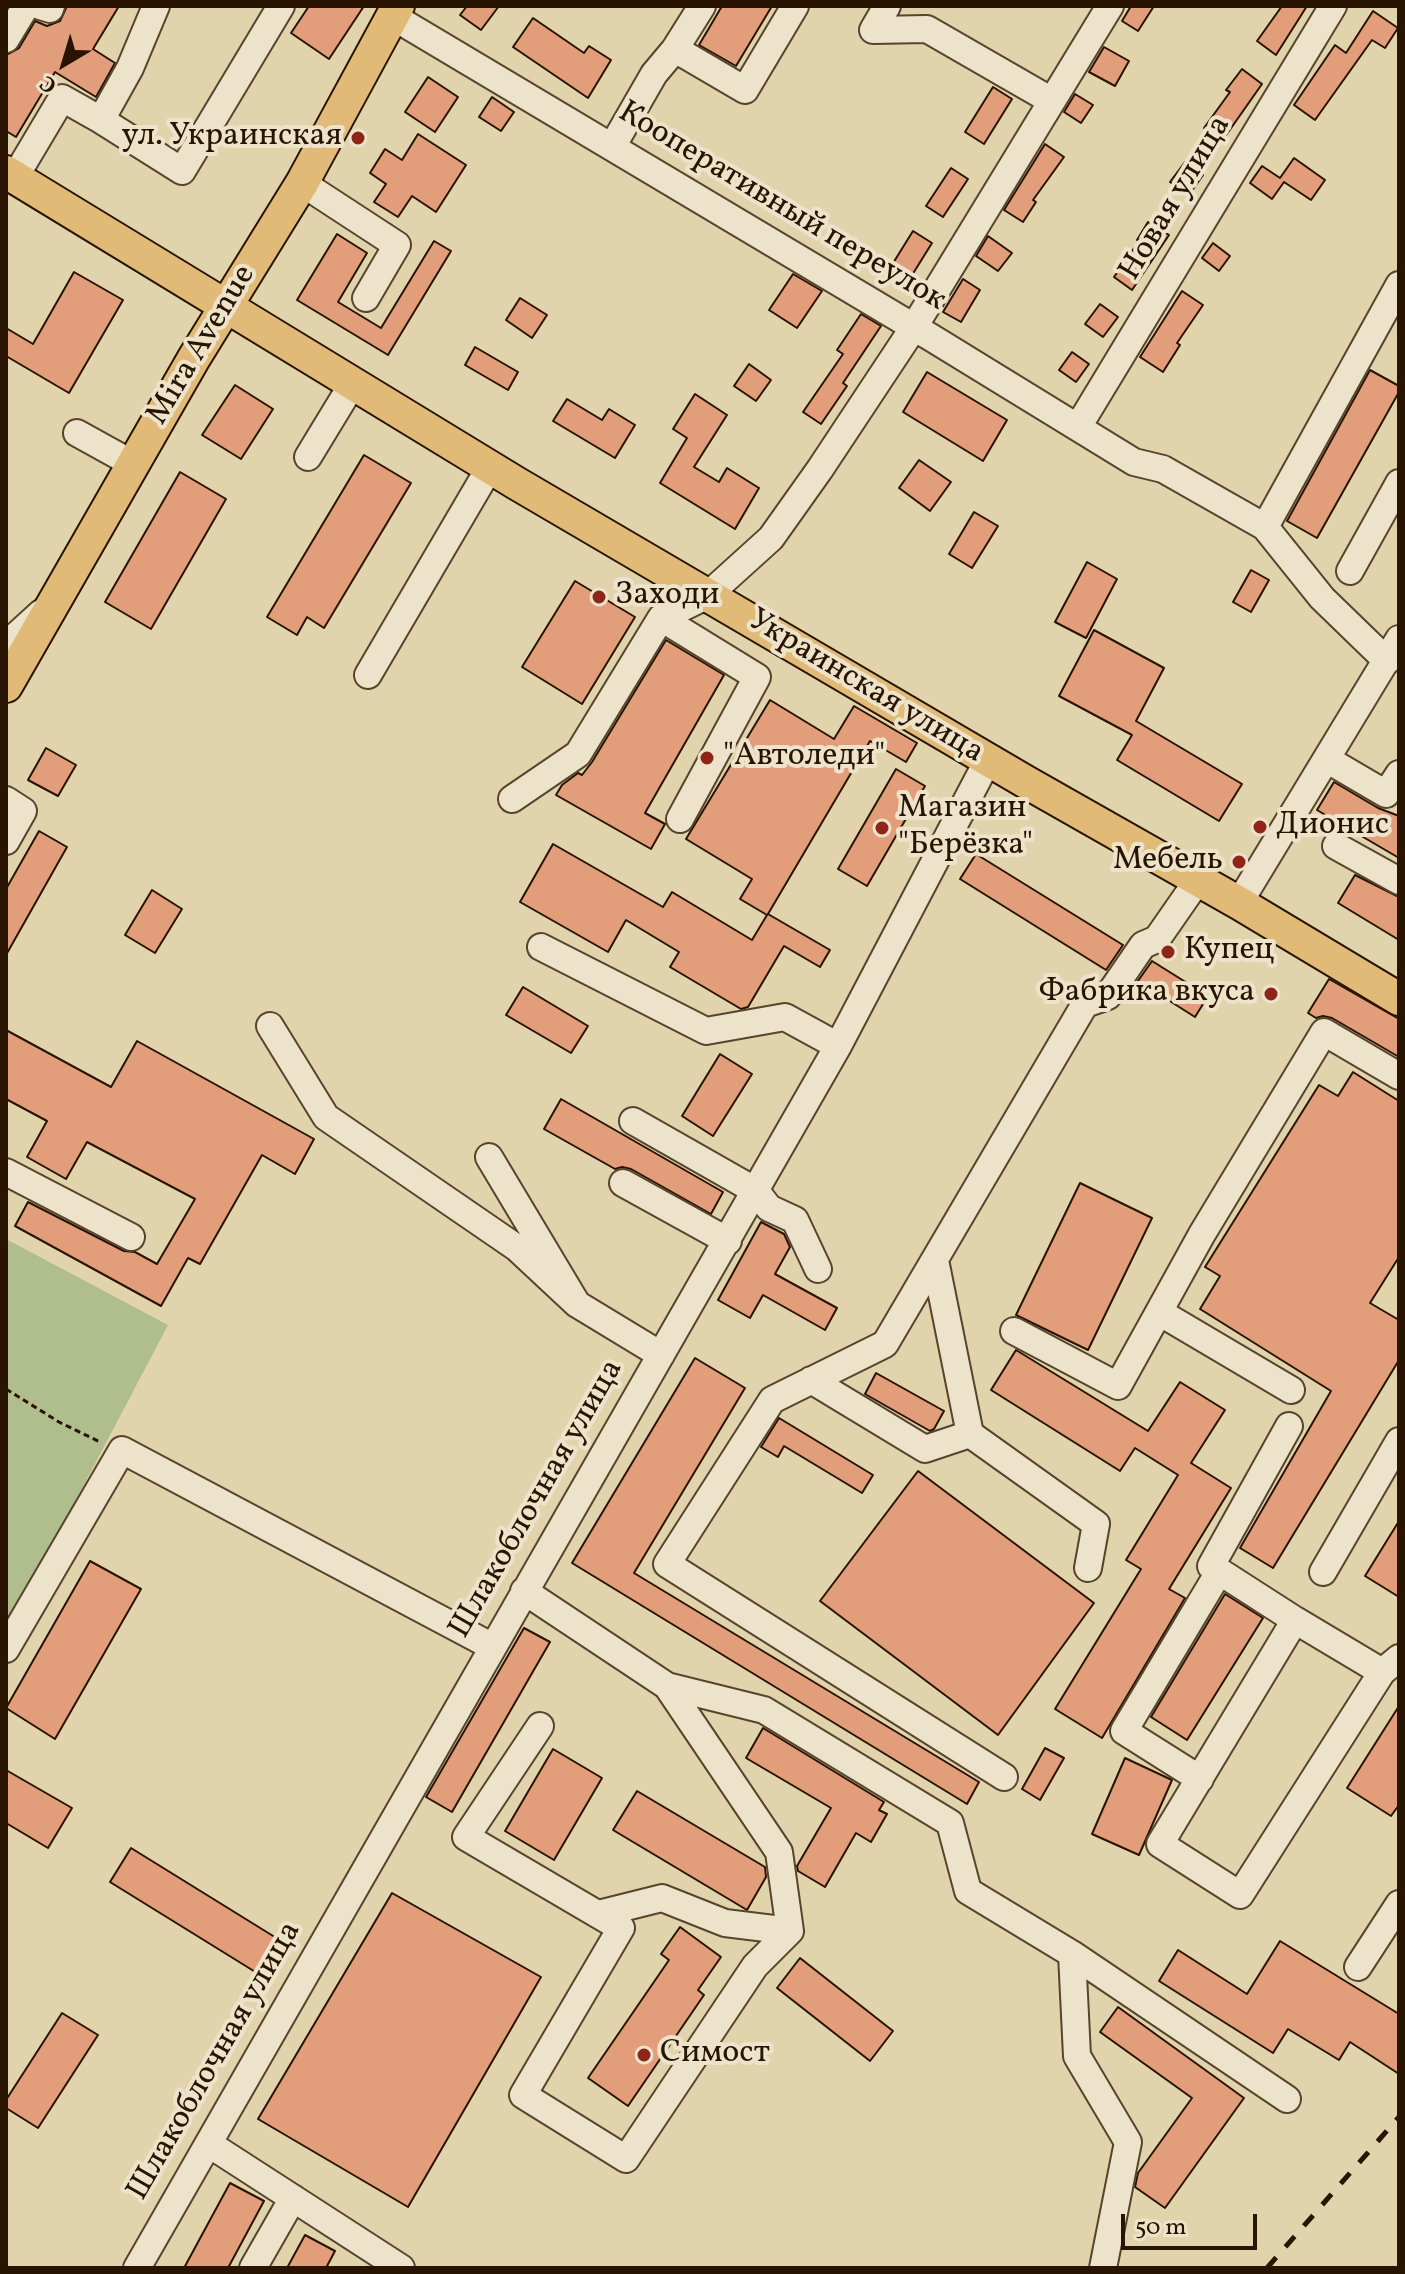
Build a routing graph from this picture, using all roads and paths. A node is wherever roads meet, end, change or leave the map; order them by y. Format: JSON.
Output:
{"nodes":[{"id":1,"x":26,"y":6,"type":"edge"},
{"id":2,"x":40,"y":6,"type":"edge"},
{"id":3,"x":51,"y":6,"type":"edge"},
{"id":4,"x":156,"y":6,"type":"edge"},
{"id":5,"x":281,"y":6,"type":"edge"},
{"id":6,"x":702,"y":6,"type":"edge"},
{"id":7,"x":795,"y":6,"type":"edge"},
{"id":8,"x":887,"y":6,"type":"edge"},
{"id":9,"x":1110,"y":6,"type":"edge"},
{"id":10,"x":1333,"y":6,"type":"edge"},
{"id":11,"x":395,"y":11,"type":"edge"},
{"id":12,"x":6,"y":39,"type":"edge"},
{"id":13,"x":675,"y":49,"type":"junction"},
{"id":14,"x":1052,"y":101,"type":"junction"},
{"id":15,"x":101,"y":120,"type":"junction"},
{"id":16,"x":612,"y":147,"type":"junction"},
{"id":17,"x":10,"y":174,"type":"edge"},
{"id":18,"x":302,"y":183,"type":"junction"},
{"id":19,"x":1399,"y":285,"type":"edge"},
{"id":20,"x":366,"y":298,"type":"dead end"},
{"id":21,"x":226,"y":305,"type":"junction"},
{"id":22,"x":914,"y":327,"type":"junction"},
{"id":23,"x":353,"y":383,"type":"junction"},
{"id":24,"x":1078,"y":427,"type":"junction"},
{"id":25,"x":77,"y":433,"type":"dead end"},
{"id":26,"x":308,"y":457,"type":"dead end"},
{"id":27,"x":133,"y":464,"type":"junction"},
{"id":28,"x":490,"y":467,"type":"junction"},
{"id":29,"x":1399,"y":483,"type":"edge"},
{"id":30,"x":1265,"y":527,"type":"junction"},
{"id":31,"x":1350,"y":571,"type":"dead end"},
{"id":32,"x":708,"y":595,"type":"junction"},
{"id":33,"x":53,"y":603,"type":"junction"},
{"id":34,"x":661,"y":618,"type":"junction"},
{"id":35,"x":6,"y":645,"type":"edge"},
{"id":36,"x":1393,"y":650,"type":"edge"},
{"id":37,"x":368,"y":675,"type":"dead end"},
{"id":38,"x":6,"y":686,"type":"edge"},
{"id":39,"x":988,"y":760,"type":"junction"},
{"id":40,"x":1328,"y":760,"type":"junction"},
{"id":41,"x":1395,"y":790,"type":"edge"},
{"id":42,"x":512,"y":799,"type":"dead end"},
{"id":43,"x":6,"y":800,"type":"edge"},
{"id":44,"x":680,"y":819,"type":"dead end"},
{"id":45,"x":6,"y":841,"type":"edge"},
{"id":46,"x":1336,"y":846,"type":"dead end"},
{"id":47,"x":1198,"y":880,"type":"junction"},
{"id":48,"x":1399,"y":881,"type":"edge"},
{"id":49,"x":1239,"y":903,"type":"junction"},
{"id":50,"x":541,"y":947,"type":"dead end"},
{"id":51,"x":1399,"y":999,"type":"edge"},
{"id":52,"x":270,"y":1026,"type":"dead end"},
{"id":53,"x":838,"y":1046,"type":"junction"},
{"id":54,"x":1399,"y":1076,"type":"edge"},
{"id":55,"x":633,"y":1121,"type":"dead end"},
{"id":56,"x":489,"y":1157,"type":"dead end"},
{"id":57,"x":6,"y":1172,"type":"edge"},
{"id":58,"x":623,"y":1183,"type":"dead end"},
{"id":59,"x":756,"y":1191,"type":"junction"},
{"id":60,"x":131,"y":1237,"type":"dead end"},
{"id":61,"x":728,"y":1241,"type":"junction"},
{"id":62,"x":935,"y":1260,"type":"junction"},
{"id":63,"x":818,"y":1269,"type":"dead end"},
{"id":64,"x":577,"y":1304,"type":"junction"},
{"id":65,"x":1159,"y":1312,"type":"junction"},
{"id":66,"x":1014,"y":1331,"type":"dead end"},
{"id":67,"x":661,"y":1355,"type":"junction"},
{"id":68,"x":811,"y":1380,"type":"junction"},
{"id":69,"x":6,"y":1389,"type":"edge"},
{"id":70,"x":1291,"y":1390,"type":"dead end"},
{"id":71,"x":1289,"y":1426,"type":"dead end"},
{"id":72,"x":970,"y":1434,"type":"junction"},
{"id":73,"x":1399,"y":1441,"type":"edge"},
{"id":74,"x":122,"y":1450,"type":"junction"},
{"id":75,"x":1088,"y":1568,"type":"dead end"},
{"id":76,"x":1219,"y":1572,"type":"junction"},
{"id":77,"x":1323,"y":1572,"type":"dead end"},
{"id":78,"x":524,"y":1591,"type":"junction"},
{"id":79,"x":1295,"y":1620,"type":"junction"},
{"id":80,"x":493,"y":1647,"type":"junction"},
{"id":81,"x":6,"y":1649,"type":"edge"},
{"id":82,"x":1390,"y":1665,"type":"edge"},
{"id":83,"x":667,"y":1686,"type":"junction"},
{"id":84,"x":540,"y":1726,"type":"dead end"},
{"id":85,"x":1004,"y":1777,"type":"dead end"},
{"id":86,"x":1200,"y":1779,"type":"junction"},
{"id":87,"x":1399,"y":1904,"type":"edge"},
{"id":88,"x":598,"y":1914,"type":"junction"},
{"id":89,"x":790,"y":1931,"type":"junction"},
{"id":90,"x":1072,"y":1954,"type":"junction"},
{"id":91,"x":1358,"y":1967,"type":"dead end"},
{"id":92,"x":1287,"y":2099,"type":"dead end"},
{"id":93,"x":209,"y":2144,"type":"junction"},
{"id":94,"x":293,"y":2198,"type":"junction"},
{"id":95,"x":137,"y":2268,"type":"edge"},
{"id":96,"x":253,"y":2268,"type":"edge"},
{"id":97,"x":401,"y":2268,"type":"edge"},
{"id":98,"x":1103,"y":2268,"type":"edge"}],
"edges":[{"from":1,"to":12,"type":"street"},
{"from":2,"to":3,"type":"street"},
{"from":4,"to":15,"type":"street"},
{"from":5,"to":15,"type":"street"},
{"from":6,"to":13,"type":"street"},
{"from":7,"to":13,"type":"street"},
{"from":8,"to":14,"type":"street"},
{"from":9,"to":14,"type":"street"},
{"from":10,"to":24,"type":"street","name":"Новая улица"},
{"from":11,"to":16,"type":"street","name":"Кооперативный переулок"},
{"from":11,"to":18,"type":"main road","name":"Mira Avenue"},
{"from":13,"to":16,"type":"street"},
{"from":14,"to":22,"type":"street"},
{"from":15,"to":17,"type":"street"},
{"from":16,"to":22,"type":"street","name":"Кооперативный переулок"},
{"from":17,"to":21,"type":"main road","name":"Украинская улица"},
{"from":18,"to":20,"type":"street"},
{"from":18,"to":21,"type":"main road","name":"Mira Avenue"},
{"from":19,"to":30,"type":"street"},
{"from":21,"to":23,"type":"main road","name":"Украинская улица"},
{"from":21,"to":27,"type":"main road","name":"Mira Avenue"},
{"from":22,"to":24,"type":"street","name":"Кооперативный переулок"},
{"from":22,"to":32,"type":"street"},
{"from":23,"to":26,"type":"street"},
{"from":23,"to":28,"type":"main road","name":"Украинская улица"},
{"from":24,"to":30,"type":"street","name":"Кооперативный переулок"},
{"from":25,"to":27,"type":"street"},
{"from":27,"to":33,"type":"main road","name":"Mira Avenue"},
{"from":28,"to":32,"type":"main road","name":"Украинская улица"},
{"from":28,"to":37,"type":"street"},
{"from":29,"to":31,"type":"street"},
{"from":30,"to":36,"type":"street"},
{"from":32,"to":34,"type":"street"},
{"from":32,"to":39,"type":"main road","name":"Украинская улица"},
{"from":33,"to":35,"type":"street"},
{"from":33,"to":38,"type":"main road","name":"Mira Avenue"},
{"from":34,"to":42,"type":"street"},
{"from":34,"to":44,"type":"street"},
{"from":36,"to":40,"type":"street"},
{"from":39,"to":47,"type":"main road","name":"Украинская улица"},
{"from":39,"to":53,"type":"street","name":"Шлакоблочная улица"},
{"from":40,"to":41,"type":"street"},
{"from":40,"to":49,"type":"street"},
{"from":43,"to":45,"type":"street"},
{"from":46,"to":48,"type":"street"},
{"from":47,"to":49,"type":"main road","name":"Украинская улица"},
{"from":47,"to":62,"type":"street"},
{"from":49,"to":51,"type":"main road","name":"Украинская улица"},
{"from":50,"to":53,"type":"street"},
{"from":52,"to":64,"type":"street"},
{"from":53,"to":59,"type":"street","name":"Шлакоблочная улица"},
{"from":54,"to":65,"type":"street"},
{"from":55,"to":59,"type":"street"},
{"from":56,"to":64,"type":"street"},
{"from":57,"to":60,"type":"street"},
{"from":58,"to":61,"type":"street"},
{"from":59,"to":61,"type":"street","name":"Шлакоблочная улица"},
{"from":59,"to":63,"type":"street"},
{"from":61,"to":67,"type":"street","name":"Шлакоблочная улица"},
{"from":62,"to":68,"type":"street"},
{"from":62,"to":72,"type":"street"},
{"from":64,"to":67,"type":"street"},
{"from":65,"to":66,"type":"street"},
{"from":65,"to":70,"type":"street"},
{"from":67,"to":78,"type":"street","name":"Шлакоблочная улица"},
{"from":68,"to":72,"type":"street"},
{"from":68,"to":85,"type":"street"},
{"from":69,"to":74,"type":"path"},
{"from":71,"to":76,"type":"street"},
{"from":72,"to":75,"type":"street"},
{"from":73,"to":77,"type":"street"},
{"from":74,"to":80,"type":"street"},
{"from":74,"to":81,"type":"street"},
{"from":76,"to":79,"type":"street"},
{"from":76,"to":86,"type":"street"},
{"from":78,"to":80,"type":"street","name":"Шлакоблочная улица"},
{"from":78,"to":83,"type":"street"},
{"from":79,"to":82,"type":"street"},
{"from":79,"to":86,"type":"street"},
{"from":80,"to":93,"type":"street","name":"Шлакоблочная улица"},
{"from":82,"to":86,"type":"street"},
{"from":83,"to":89,"type":"street"},
{"from":83,"to":90,"type":"street"},
{"from":84,"to":88,"type":"street"},
{"from":87,"to":91,"type":"street"},
{"from":88,"to":89,"type":"street"},
{"from":88,"to":89,"type":"street"},
{"from":90,"to":92,"type":"street"},
{"from":90,"to":98,"type":"street"},
{"from":93,"to":94,"type":"street"},
{"from":93,"to":95,"type":"street","name":"Шлакоблочная улица"},
{"from":94,"to":96,"type":"street"},
{"from":94,"to":97,"type":"street"}]}
